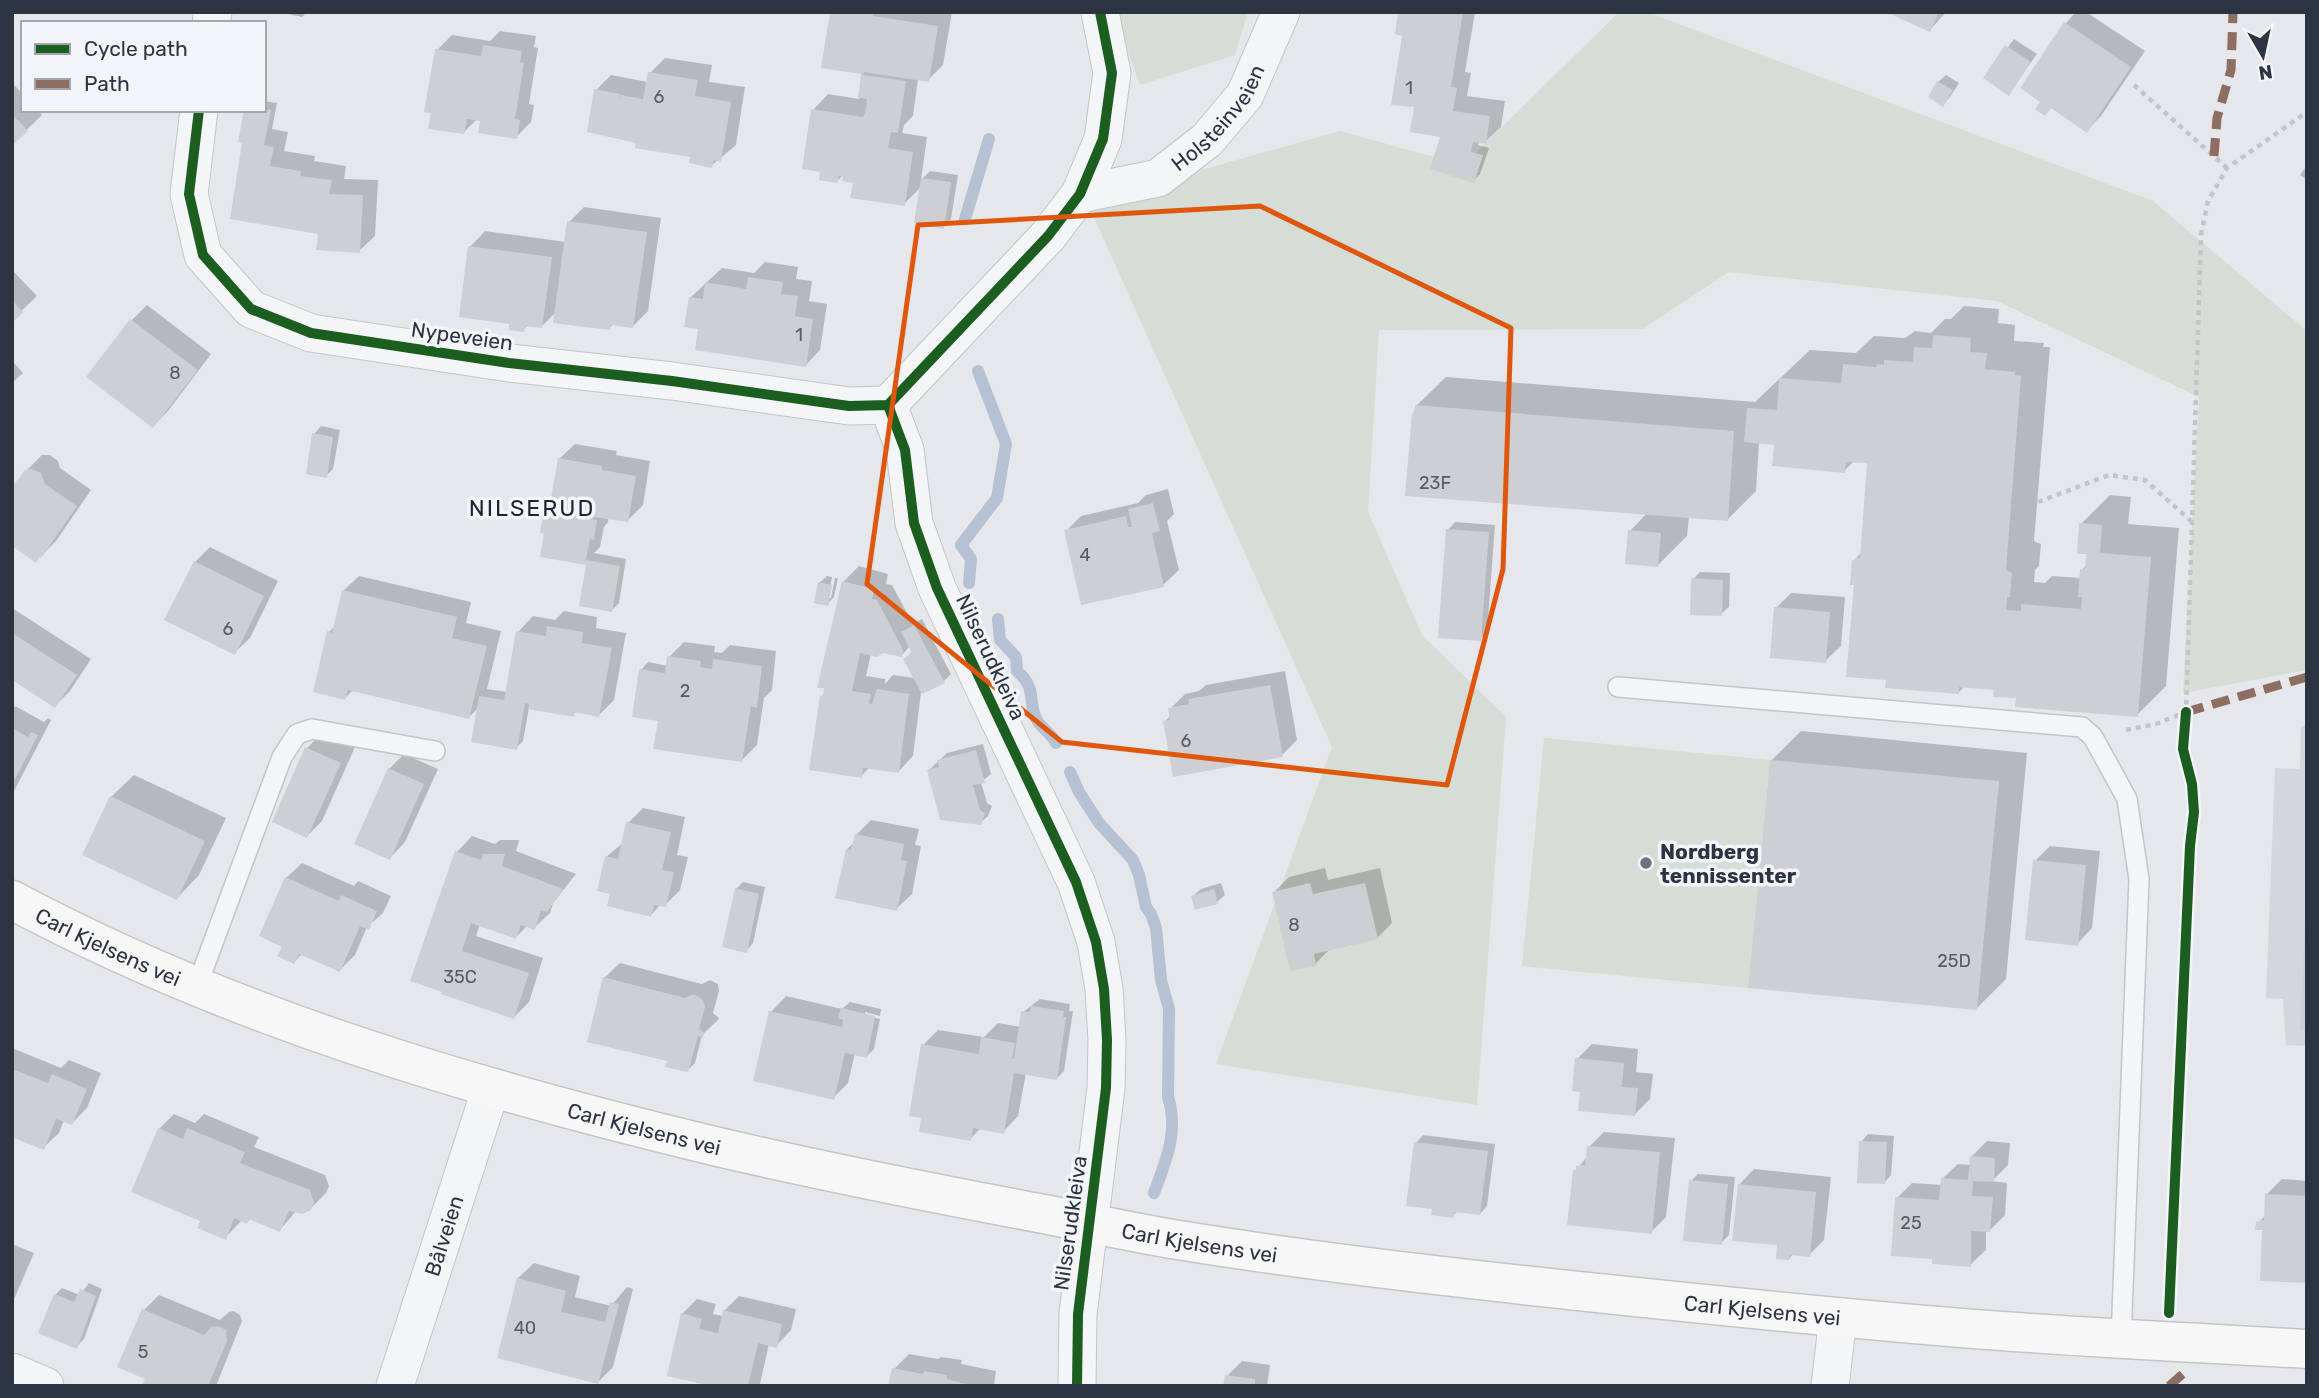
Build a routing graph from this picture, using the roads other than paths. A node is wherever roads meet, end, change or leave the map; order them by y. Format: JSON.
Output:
{"nodes":[{"id":1,"x":1100,"y":12,"type":"edge"},
{"id":2,"x":1281,"y":12,"type":"edge"},
{"id":3,"x":199,"y":112,"type":"edge"},
{"id":4,"x":1080,"y":194,"type":"junction"},
{"id":5,"x":888,"y":405,"type":"junction"},
{"id":6,"x":1618,"y":687,"type":"dead end"},
{"id":7,"x":435,"y":751,"type":"dead end"},
{"id":8,"x":12,"y":900,"type":"edge"},
{"id":9,"x":197,"y":986,"type":"junction"},
{"id":10,"x":491,"y":1088,"type":"junction"},
{"id":11,"x":1089,"y":1223,"type":"junction"},
{"id":12,"x":1838,"y":1318,"type":"junction"},
{"id":13,"x":2120,"y":1339,"type":"junction"},
{"id":14,"x":2307,"y":1349,"type":"edge"},
{"id":15,"x":12,"y":1372,"type":"edge"},
{"id":16,"x":45,"y":1386,"type":"edge"},
{"id":17,"x":395,"y":1386,"type":"edge"},
{"id":18,"x":1077,"y":1386,"type":"edge"},
{"id":19,"x":1830,"y":1386,"type":"edge"}],
"edges":[{"from":1,"to":4,"type":"street"},
{"from":2,"to":4,"type":"street","name":"Holsteinveien"},
{"from":3,"to":5,"type":"street","name":"Nypeveien"},
{"from":4,"to":5,"type":"street"},
{"from":5,"to":11,"type":"street","name":"Nilserudkleiva"},
{"from":6,"to":13,"type":"lane"},
{"from":7,"to":9,"type":"lane"},
{"from":8,"to":9,"type":"main road","name":"Carl Kjelsens vei"},
{"from":9,"to":10,"type":"main road","name":"Carl Kjelsens vei"},
{"from":10,"to":11,"type":"main road","name":"Carl Kjelsens vei"},
{"from":10,"to":17,"type":"street","name":"Bålveien"},
{"from":11,"to":12,"type":"main road","name":"Carl Kjelsens vei"},
{"from":11,"to":18,"type":"street","name":"Nilserudkleiva"},
{"from":12,"to":13,"type":"main road","name":"Carl Kjelsens vei"},
{"from":12,"to":19,"type":"street"},
{"from":13,"to":14,"type":"main road","name":"Carl Kjelsens vei"},
{"from":15,"to":16,"type":"street"}]}
